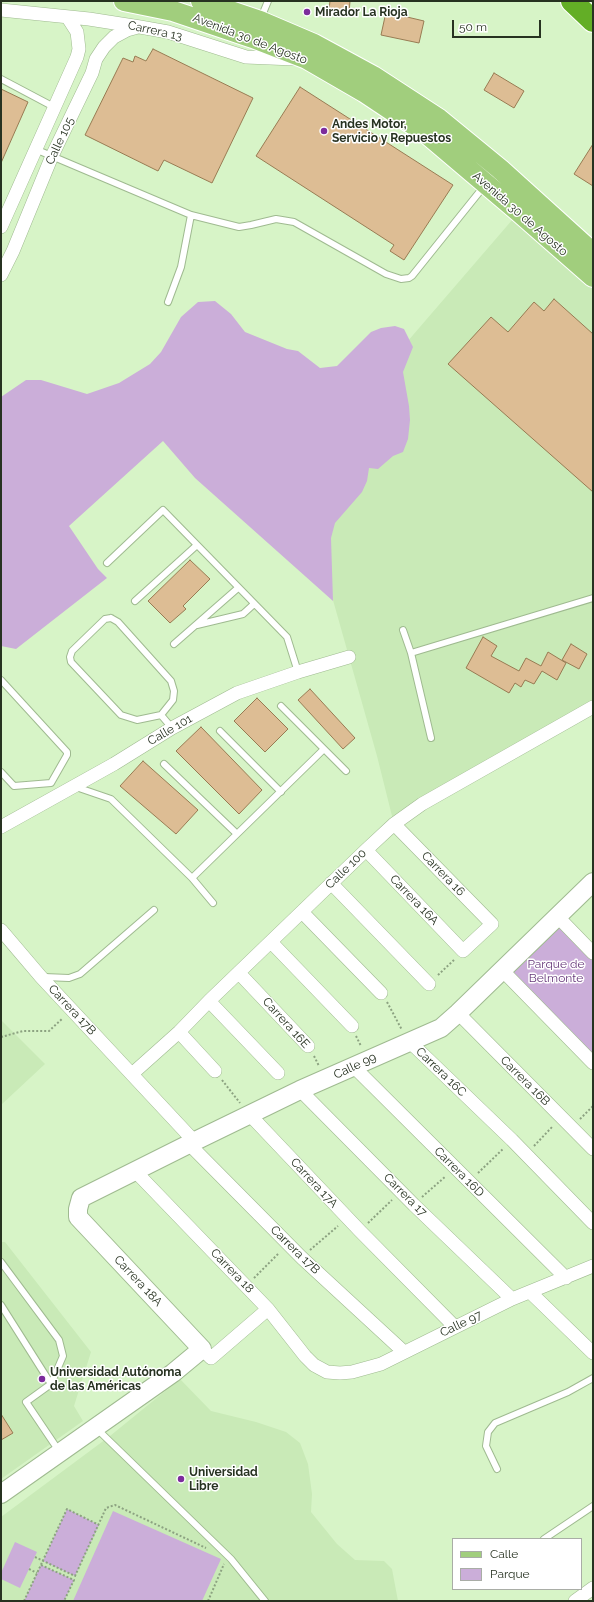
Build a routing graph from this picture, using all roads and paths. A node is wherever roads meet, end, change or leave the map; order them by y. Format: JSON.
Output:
{"nodes":[{"id":1,"x":124,"y":1,"type":"edge"},
{"id":2,"x":201,"y":1,"type":"edge"},
{"id":3,"x":268,"y":1,"type":"edge"},
{"id":4,"x":572,"y":1,"type":"edge"},
{"id":5,"x":1,"y":10,"type":"edge"},
{"id":6,"x":68,"y":18,"type":"junction"},
{"id":7,"x":260,"y":21,"type":"junction"},
{"id":8,"x":593,"y":22,"type":"edge"},
{"id":9,"x":140,"y":27,"type":"junction"},
{"id":10,"x":307,"y":60,"type":"junction"},
{"id":11,"x":74,"y":65,"type":"junction"},
{"id":12,"x":92,"y":73,"type":"junction"},
{"id":13,"x":1,"y":79,"type":"edge"},
{"id":14,"x":54,"y":107,"type":"junction"},
{"id":15,"x":35,"y":148,"type":"junction"},
{"id":16,"x":52,"y":156,"type":"junction"},
{"id":17,"x":486,"y":184,"type":"junction"},
{"id":18,"x":191,"y":215,"type":"junction"},
{"id":19,"x":1,"y":227,"type":"edge"},
{"id":20,"x":7,"y":248,"type":"edge"},
{"id":21,"x":593,"y":253,"type":"edge"},
{"id":22,"x":1,"y":275,"type":"edge"},
{"id":23,"x":593,"y":277,"type":"edge"},
{"id":24,"x":168,"y":302,"type":"dead end"},
{"id":25,"x":197,"y":545,"type":"junction"},
{"id":26,"x":107,"y":563,"type":"dead end"},
{"id":27,"x":238,"y":588,"type":"junction"},
{"id":28,"x":593,"y":598,"type":"edge"},
{"id":29,"x":135,"y":601,"type":"dead end"},
{"id":30,"x":254,"y":604,"type":"junction"},
{"id":31,"x":195,"y":625,"type":"junction"},
{"id":32,"x":403,"y":630,"type":"dead end"},
{"id":33,"x":174,"y":644,"type":"dead end"},
{"id":34,"x":411,"y":653,"type":"junction"},
{"id":35,"x":349,"y":657,"type":"dead end"},
{"id":36,"x":298,"y":672,"type":"junction"},
{"id":37,"x":1,"y":680,"type":"edge"},
{"id":38,"x":281,"y":706,"type":"dead end"},
{"id":39,"x":593,"y":708,"type":"edge"},
{"id":40,"x":161,"y":715,"type":"junction"},
{"id":41,"x":172,"y":728,"type":"junction"},
{"id":42,"x":220,"y":731,"type":"dead end"},
{"id":43,"x":430,"y":738,"type":"dead end"},
{"id":44,"x":324,"y":750,"type":"junction"},
{"id":45,"x":164,"y":764,"type":"dead end"},
{"id":46,"x":346,"y":771,"type":"dead end"},
{"id":47,"x":1,"y":772,"type":"edge"},
{"id":48,"x":51,"y":784,"type":"junction"},
{"id":49,"x":75,"y":786,"type":"junction"},
{"id":50,"x":281,"y":792,"type":"junction"},
{"id":51,"x":60,"y":794,"type":"junction"},
{"id":52,"x":394,"y":824,"type":"junction"},
{"id":53,"x":1,"y":827,"type":"edge"},
{"id":54,"x":237,"y":834,"type":"junction"},
{"id":55,"x":366,"y":850,"type":"junction"},
{"id":56,"x":192,"y":878,"type":"junction"},
{"id":57,"x":593,"y":882,"type":"edge"},
{"id":58,"x":331,"y":883,"type":"junction"},
{"id":59,"x":213,"y":903,"type":"dead end"},
{"id":60,"x":154,"y":910,"type":"dead end"},
{"id":61,"x":302,"y":912,"type":"junction"},
{"id":62,"x":558,"y":917,"type":"junction"},
{"id":63,"x":1,"y":930,"type":"edge"},
{"id":64,"x":271,"y":942,"type":"junction"},
{"id":65,"x":463,"y":951,"type":"junction"},
{"id":66,"x":593,"y":953,"type":"edge"},
{"id":67,"x":502,"y":970,"type":"junction"},
{"id":68,"x":239,"y":973,"type":"junction"},
{"id":69,"x":41,"y":977,"type":"junction"},
{"id":70,"x":429,"y":984,"type":"joint"},
{"id":71,"x":381,"y":993,"type":"joint"},
{"id":72,"x":209,"y":1001,"type":"junction"},
{"id":73,"x":72,"y":1010,"type":"junction"},
{"id":74,"x":458,"y":1014,"type":"junction"},
{"id":75,"x":352,"y":1026,"type":"joint"},
{"id":76,"x":178,"y":1032,"type":"junction"},
{"id":77,"x":1,"y":1037,"type":"edge"},
{"id":78,"x":409,"y":1041,"type":"junction"},
{"id":79,"x":308,"y":1046,"type":"joint"},
{"id":80,"x":360,"y":1063,"type":"junction"},
{"id":81,"x":593,"y":1063,"type":"edge"},
{"id":82,"x":215,"y":1071,"type":"joint"},
{"id":83,"x":278,"y":1073,"type":"dead end"},
{"id":84,"x":132,"y":1074,"type":"junction"},
{"id":85,"x":326,"y":1079,"type":"junction"},
{"id":86,"x":300,"y":1090,"type":"junction"},
{"id":87,"x":593,"y":1106,"type":"edge"},
{"id":88,"x":250,"y":1115,"type":"junction"},
{"id":89,"x":561,"y":1117,"type":"junction"},
{"id":90,"x":572,"y":1126,"type":"junction"},
{"id":91,"x":512,"y":1140,"type":"junction"},
{"id":92,"x":191,"y":1143,"type":"junction"},
{"id":93,"x":593,"y":1148,"type":"edge"},
{"id":94,"x":526,"y":1154,"type":"junction"},
{"id":95,"x":454,"y":1167,"type":"junction"},
{"id":96,"x":134,"y":1170,"type":"junction"},
{"id":97,"x":469,"y":1182,"type":"junction"},
{"id":98,"x":401,"y":1191,"type":"junction"},
{"id":99,"x":81,"y":1198,"type":"joint"},
{"id":100,"x":414,"y":1205,"type":"junction"},
{"id":101,"x":347,"y":1218,"type":"junction"},
{"id":102,"x":593,"y":1223,"type":"edge"},
{"id":103,"x":360,"y":1231,"type":"junction"},
{"id":104,"x":288,"y":1244,"type":"junction"},
{"id":105,"x":302,"y":1258,"type":"junction"},
{"id":106,"x":1,"y":1262,"type":"edge"},
{"id":107,"x":593,"y":1266,"type":"edge"},
{"id":108,"x":566,"y":1278,"type":"junction"},
{"id":109,"x":246,"y":1286,"type":"junction"},
{"id":110,"x":530,"y":1292,"type":"junction"},
{"id":111,"x":512,"y":1299,"type":"junction"},
{"id":112,"x":1,"y":1305,"type":"edge"},
{"id":113,"x":268,"y":1309,"type":"junction"},
{"id":114,"x":455,"y":1327,"type":"junction"},
{"id":115,"x":404,"y":1352,"type":"junction"},
{"id":116,"x":593,"y":1353,"type":"edge"},
{"id":117,"x":206,"y":1354,"type":"junction"},
{"id":118,"x":327,"y":1372,"type":"joint"},
{"id":119,"x":593,"y":1378,"type":"edge"},
{"id":120,"x":51,"y":1384,"type":"junction"},
{"id":121,"x":96,"y":1428,"type":"junction"},
{"id":122,"x":60,"y":1453,"type":"junction"},
{"id":123,"x":497,"y":1469,"type":"dead end"},
{"id":124,"x":1,"y":1494,"type":"edge"},
{"id":125,"x":593,"y":1506,"type":"edge"},
{"id":126,"x":99,"y":1525,"type":"junction"},
{"id":127,"x":545,"y":1538,"type":"edge"},
{"id":128,"x":208,"y":1548,"type":"dead end"},
{"id":129,"x":35,"y":1557,"type":"dead end"},
{"id":130,"x":226,"y":1560,"type":"dead end"},
{"id":131,"x":43,"y":1561,"type":"junction"},
{"id":132,"x":41,"y":1565,"type":"junction"},
{"id":133,"x":29,"y":1570,"type":"dead end"},
{"id":134,"x":37,"y":1573,"type":"junction"},
{"id":135,"x":593,"y":1588,"type":"edge"},
{"id":136,"x":24,"y":1601,"type":"edge"},
{"id":137,"x":64,"y":1601,"type":"edge"},
{"id":138,"x":208,"y":1601,"type":"edge"},
{"id":139,"x":265,"y":1601,"type":"edge"},
{"id":140,"x":575,"y":1601,"type":"edge"}],
"edges":[{"from":1,"to":10,"type":"main road","name":"Avenida 30 de Agosto"},
{"from":2,"to":7,"type":"main road","name":"Avenida 30 de Agosto"},
{"from":3,"to":7,"type":"lane"},
{"from":4,"to":8,"type":"highway"},
{"from":5,"to":6,"type":"street","name":"Carrera 13"},
{"from":6,"to":9,"type":"street","name":"Carrera 13"},
{"from":6,"to":11,"type":"street","name":"Calle 105"},
{"from":7,"to":21,"type":"main road","name":"Avenida 30 de Agosto"},
{"from":9,"to":10,"type":"street","name":"Carrera 13"},
{"from":9,"to":12,"type":"street","name":"Calle 105"},
{"from":10,"to":17,"type":"main road","name":"Avenida 30 de Agosto"},
{"from":11,"to":12,"type":"street"},
{"from":11,"to":14,"type":"street","name":"Calle 105"},
{"from":12,"to":16,"type":"street","name":"Calle 105"},
{"from":13,"to":14,"type":"lane"},
{"from":14,"to":15,"type":"street","name":"Calle 105"},
{"from":15,"to":16,"type":"lane"},
{"from":15,"to":19,"type":"street","name":"Calle 105"},
{"from":16,"to":18,"type":"lane"},
{"from":16,"to":20,"type":"street","name":"Calle 105"},
{"from":17,"to":18,"type":"lane"},
{"from":17,"to":23,"type":"main road","name":"Avenida 30 de Agosto"},
{"from":18,"to":24,"type":"lane"},
{"from":20,"to":22,"type":"street","name":"Calle 105"},
{"from":25,"to":26,"type":"lane"},
{"from":25,"to":27,"type":"lane"},
{"from":25,"to":29,"type":"lane"},
{"from":27,"to":30,"type":"lane"},
{"from":27,"to":31,"type":"lane"},
{"from":28,"to":34,"type":"lane"},
{"from":30,"to":31,"type":"lane"},
{"from":30,"to":36,"type":"lane"},
{"from":31,"to":33,"type":"lane"},
{"from":32,"to":34,"type":"lane"},
{"from":34,"to":43,"type":"lane"},
{"from":35,"to":36,"type":"street","name":"Calle 101"},
{"from":36,"to":41,"type":"street","name":"Calle 101"},
{"from":37,"to":48,"type":"lane"},
{"from":38,"to":44,"type":"lane"},
{"from":39,"to":52,"type":"street","name":"Calle 100"},
{"from":40,"to":40,"type":"lane"},
{"from":40,"to":41,"type":"lane"},
{"from":41,"to":49,"type":"street","name":"Calle 101"},
{"from":42,"to":50,"type":"lane"},
{"from":44,"to":46,"type":"lane"},
{"from":44,"to":50,"type":"lane"},
{"from":45,"to":54,"type":"lane"},
{"from":47,"to":48,"type":"lane"},
{"from":48,"to":51,"type":"lane"},
{"from":49,"to":51,"type":"street","name":"Calle 101"},
{"from":49,"to":56,"type":"lane"},
{"from":50,"to":54,"type":"lane"},
{"from":51,"to":53,"type":"street","name":"Calle 101"},
{"from":52,"to":55,"type":"street","name":"Calle 100"},
{"from":52,"to":65,"type":"street","name":"Carrera 16"},
{"from":54,"to":56,"type":"lane"},
{"from":55,"to":58,"type":"street","name":"Calle 100"},
{"from":55,"to":65,"type":"street","name":"Carrera 16A"},
{"from":56,"to":59,"type":"lane"},
{"from":57,"to":62,"type":"street","name":"Calle 99"},
{"from":58,"to":61,"type":"street","name":"Calle 100"},
{"from":58,"to":70,"type":"street"},
{"from":60,"to":69,"type":"lane"},
{"from":61,"to":64,"type":"street","name":"Calle 100"},
{"from":61,"to":71,"type":"street"},
{"from":62,"to":66,"type":"street"},
{"from":62,"to":67,"type":"street","name":"Calle 99"},
{"from":63,"to":69,"type":"street","name":"Carrera 17B"},
{"from":64,"to":68,"type":"street","name":"Calle 100"},
{"from":64,"to":75,"type":"street"},
{"from":65,"to":70,"type":"path"},
{"from":67,"to":74,"type":"street","name":"Calle 99"},
{"from":67,"to":81,"type":"street"},
{"from":68,"to":72,"type":"street","name":"Calle 100"},
{"from":68,"to":79,"type":"street","name":"Carrera 16E"},
{"from":69,"to":73,"type":"street","name":"Carrera 17B"},
{"from":71,"to":78,"type":"path","name":"Carrera 16C"},
{"from":72,"to":76,"type":"street","name":"Calle 100"},
{"from":72,"to":83,"type":"street"},
{"from":73,"to":77,"type":"path"},
{"from":73,"to":84,"type":"street","name":"Carrera 17B"},
{"from":74,"to":78,"type":"street","name":"Calle 99"},
{"from":74,"to":89,"type":"street","name":"Carrera 16B"},
{"from":75,"to":80,"type":"path"},
{"from":76,"to":82,"type":"street"},
{"from":76,"to":84,"type":"street","name":"Calle 100"},
{"from":78,"to":80,"type":"street","name":"Calle 99"},
{"from":78,"to":91,"type":"street","name":"Carrera 16C"},
{"from":79,"to":85,"type":"path","name":"Carrera 16E"},
{"from":80,"to":85,"type":"street","name":"Calle 99"},
{"from":80,"to":95,"type":"street","name":"Carrera 16D"},
{"from":82,"to":88,"type":"path"},
{"from":84,"to":92,"type":"street","name":"Carrera 17B"},
{"from":85,"to":86,"type":"street","name":"Calle 99"},
{"from":86,"to":88,"type":"street","name":"Calle 99"},
{"from":86,"to":98,"type":"street","name":"Carrera 17"},
{"from":87,"to":90,"type":"path"},
{"from":88,"to":92,"type":"street","name":"Calle 99"},
{"from":88,"to":101,"type":"street","name":"Carrera 17A"},
{"from":89,"to":90,"type":"street","name":"Carrera 16B"},
{"from":89,"to":94,"type":"path"},
{"from":90,"to":93,"type":"street","name":"Carrera 16B"},
{"from":91,"to":94,"type":"street","name":"Carrera 16C"},
{"from":91,"to":97,"type":"path"},
{"from":92,"to":96,"type":"street","name":"Calle 99"},
{"from":92,"to":104,"type":"street","name":"Carrera 17B"},
{"from":94,"to":102,"type":"street","name":"Carrera 16C"},
{"from":95,"to":97,"type":"street","name":"Carrera 16D"},
{"from":95,"to":100,"type":"path"},
{"from":96,"to":99,"type":"street","name":"Calle 99"},
{"from":96,"to":109,"type":"street","name":"Carrera 18"},
{"from":97,"to":108,"type":"street","name":"Carrera 16D"},
{"from":98,"to":100,"type":"street","name":"Carrera 17"},
{"from":98,"to":103,"type":"path"},
{"from":99,"to":117,"type":"street","name":"Carrera 18A"},
{"from":100,"to":111,"type":"street","name":"Carrera 17"},
{"from":101,"to":103,"type":"street","name":"Carrera 17A"},
{"from":101,"to":105,"type":"path"},
{"from":103,"to":114,"type":"street","name":"Carrera 17A"},
{"from":104,"to":105,"type":"street","name":"Carrera 17B"},
{"from":104,"to":109,"type":"path"},
{"from":105,"to":115,"type":"street","name":"Carrera 17B"},
{"from":106,"to":120,"type":"lane"},
{"from":107,"to":108,"type":"street","name":"Calle 97"},
{"from":108,"to":110,"type":"street","name":"Calle 97"},
{"from":109,"to":113,"type":"street","name":"Carrera 18"},
{"from":110,"to":111,"type":"street","name":"Calle 97"},
{"from":110,"to":116,"type":"street"},
{"from":111,"to":114,"type":"street","name":"Calle 97"},
{"from":112,"to":120,"type":"lane"},
{"from":113,"to":117,"type":"street"},
{"from":113,"to":118,"type":"street","name":"Carrera 18"},
{"from":114,"to":115,"type":"street","name":"Calle 97"},
{"from":115,"to":118,"type":"street","name":"Calle 97"},
{"from":117,"to":121,"type":"street"},
{"from":119,"to":123,"type":"lane"},
{"from":120,"to":122,"type":"lane"},
{"from":121,"to":122,"type":"street"},
{"from":121,"to":139,"type":"lane"},
{"from":122,"to":124,"type":"street"},
{"from":125,"to":127,"type":"lane"},
{"from":126,"to":128,"type":"path"},
{"from":126,"to":131,"type":"path"},
{"from":126,"to":131,"type":"path"},
{"from":129,"to":131,"type":"path"},
{"from":130,"to":138,"type":"path"},
{"from":131,"to":132,"type":"path"},
{"from":132,"to":134,"type":"path"},
{"from":132,"to":137,"type":"path"},
{"from":133,"to":134,"type":"path"},
{"from":134,"to":136,"type":"path"},
{"from":135,"to":140,"type":"street"}]}
